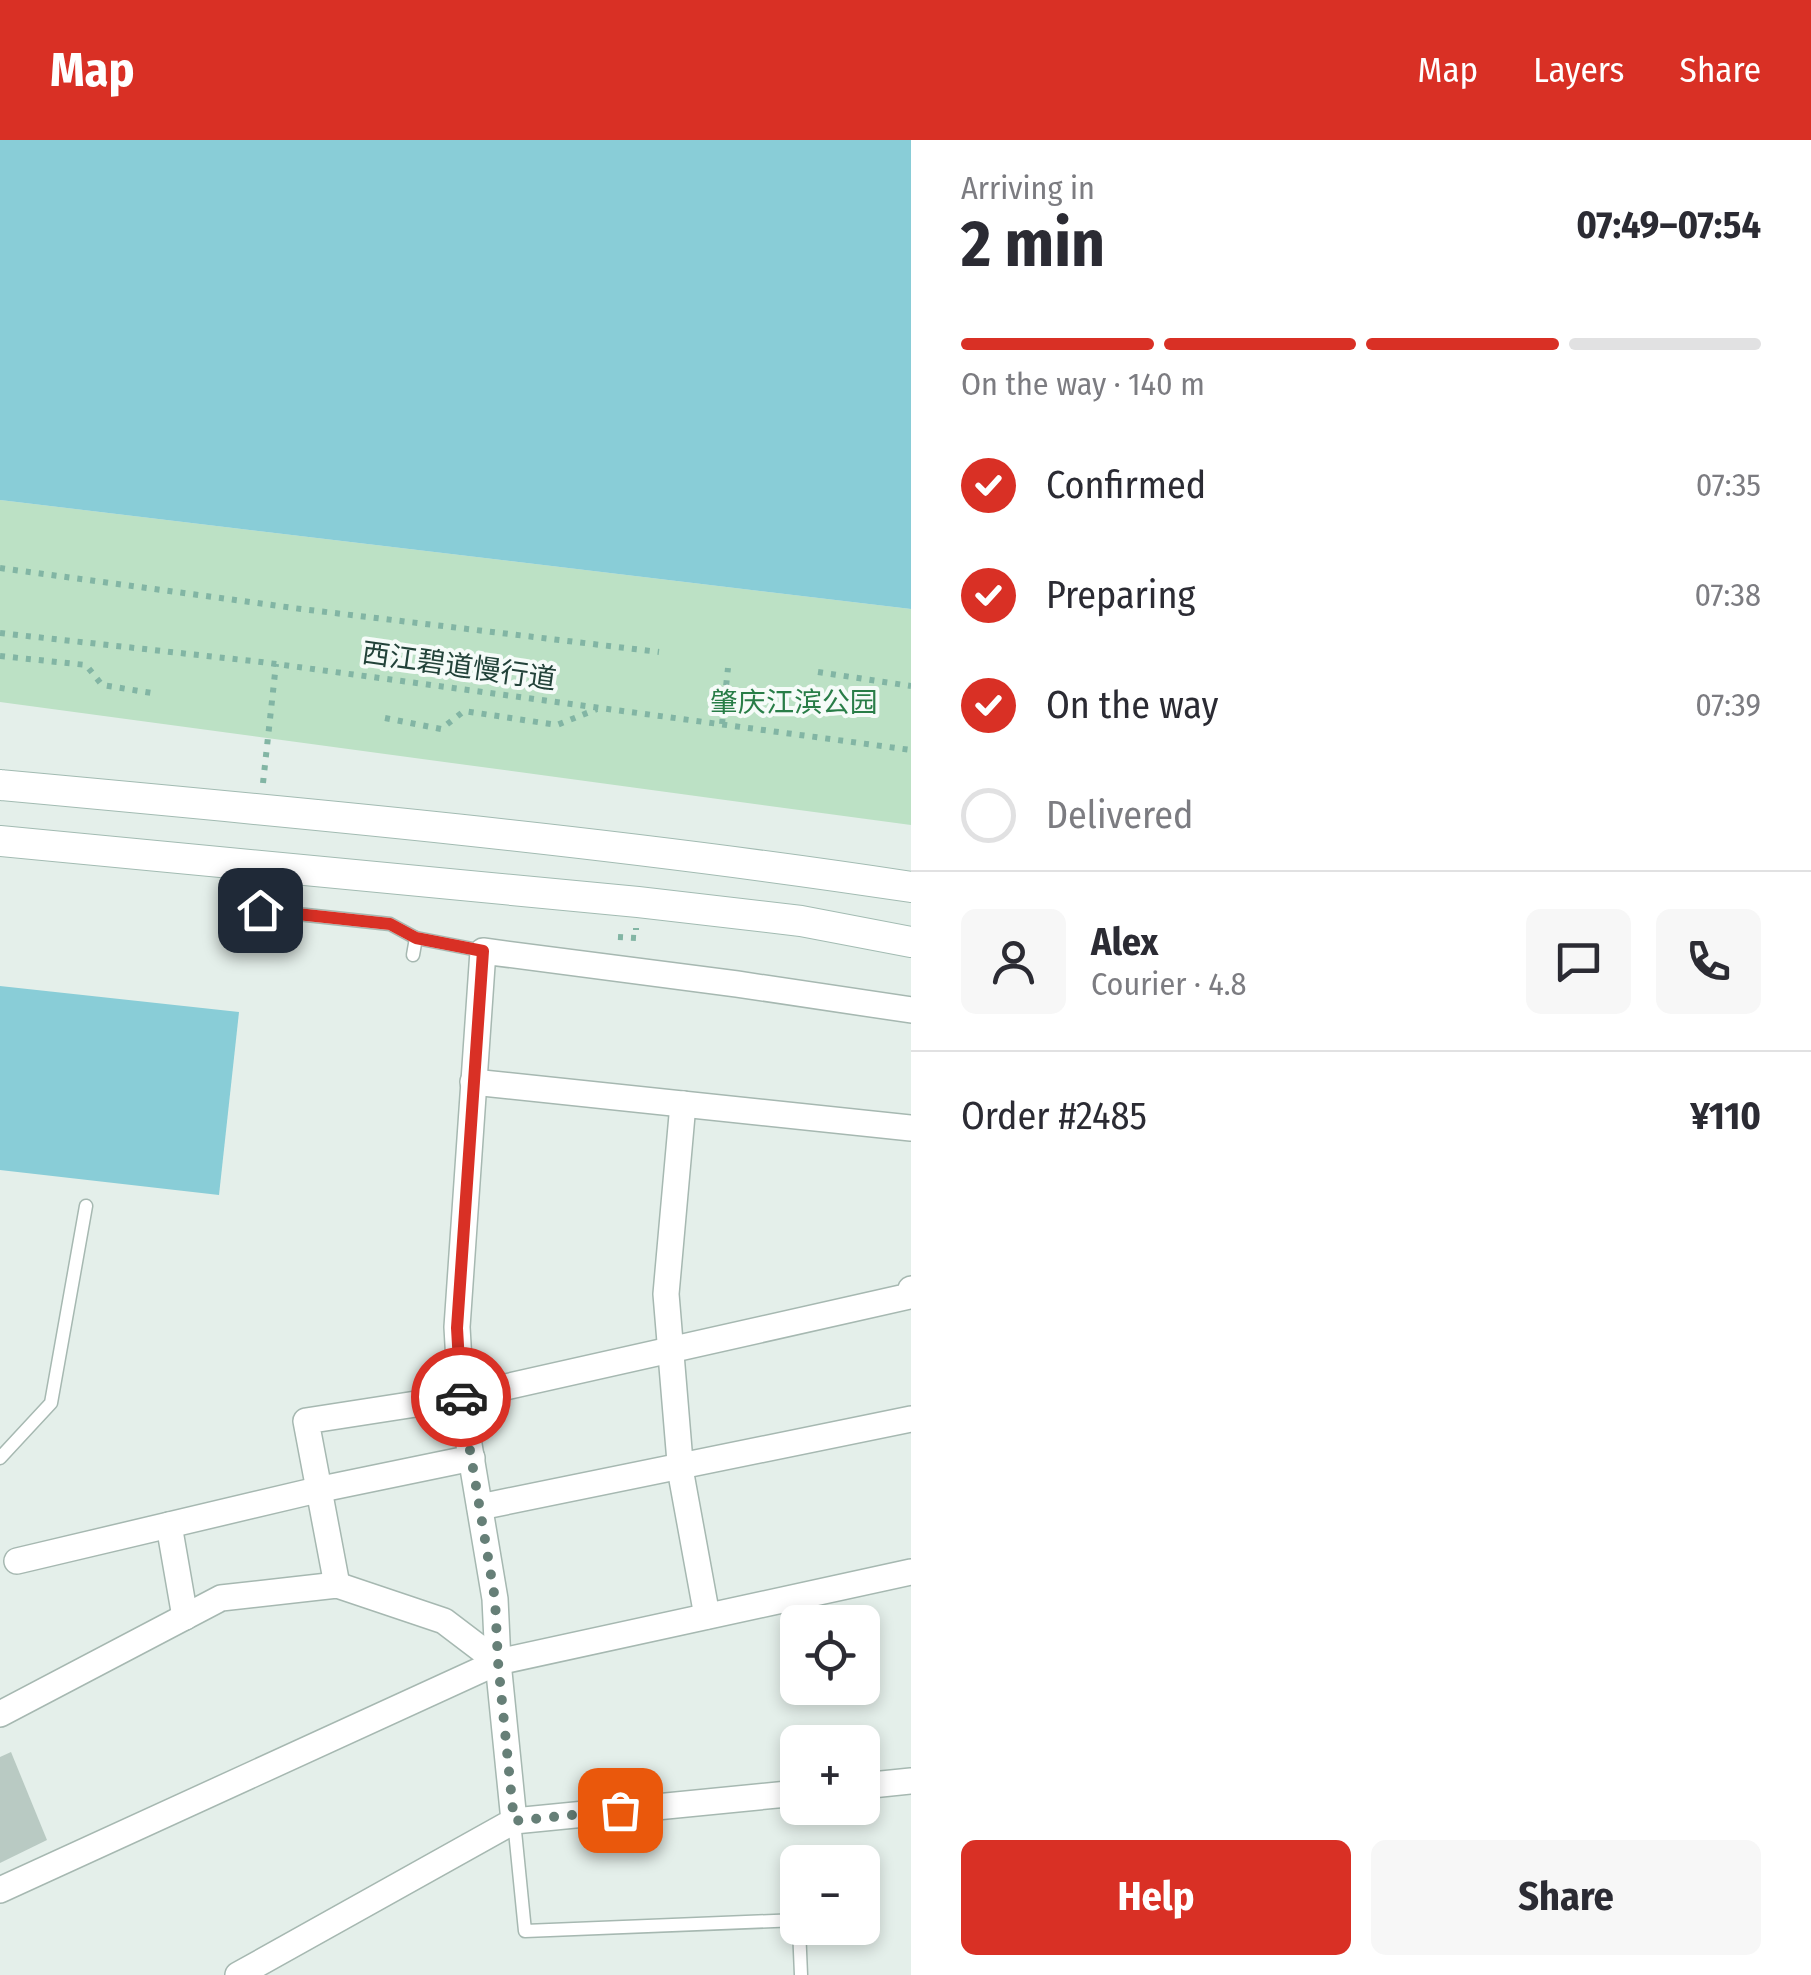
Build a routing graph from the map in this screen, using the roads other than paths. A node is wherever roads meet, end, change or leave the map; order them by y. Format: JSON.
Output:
{"nodes":[{"id":1,"x":0,"y":785,"type":"edge"},
{"id":2,"x":0,"y":841,"type":"edge"},
{"id":3,"x":911,"y":887,"type":"edge"},
{"id":4,"x":260,"y":910,"type":"dead end"},
{"id":5,"x":416,"y":938,"type":"junction"},
{"id":6,"x":911,"y":942,"type":"edge"},
{"id":7,"x":483,"y":951,"type":"junction"},
{"id":8,"x":413,"y":955,"type":"dead end"},
{"id":9,"x":911,"y":1010,"type":"edge"},
{"id":10,"x":473,"y":1082,"type":"junction"},
{"id":11,"x":683,"y":1104,"type":"junction"},
{"id":12,"x":911,"y":1128,"type":"edge"},
{"id":13,"x":86,"y":1206,"type":"dead end"},
{"id":14,"x":911,"y":1289,"type":"edge"},
{"id":15,"x":911,"y":1298,"type":"edge"},
{"id":16,"x":672,"y":1350,"type":"junction"},
{"id":17,"x":461,"y":1397,"type":"junction"},
{"id":18,"x":911,"y":1419,"type":"edge"},
{"id":19,"x":0,"y":1458,"type":"edge"},
{"id":20,"x":472,"y":1458,"type":"junction"},
{"id":21,"x":680,"y":1466,"type":"junction"},
{"id":22,"x":317,"y":1490,"type":"junction"},
{"id":23,"x":480,"y":1507,"type":"junction"},
{"id":24,"x":169,"y":1526,"type":"junction"},
{"id":25,"x":17,"y":1561,"type":"dead end"},
{"id":26,"x":911,"y":1572,"type":"edge"},
{"id":27,"x":336,"y":1585,"type":"junction"},
{"id":28,"x":707,"y":1616,"type":"junction"},
{"id":29,"x":185,"y":1617,"type":"junction"},
{"id":30,"x":498,"y":1662,"type":"junction"},
{"id":31,"x":0,"y":1714,"type":"edge"},
{"id":32,"x":911,"y":1782,"type":"edge"},
{"id":33,"x":880,"y":1785,"type":"edge"},
{"id":34,"x":780,"y":1795,"type":"edge"},
{"id":35,"x":514,"y":1821,"type":"junction"},
{"id":36,"x":0,"y":1890,"type":"edge"},
{"id":37,"x":780,"y":1924,"type":"edge"},
{"id":38,"x":799,"y":1945,"type":"edge"},
{"id":39,"x":238,"y":1975,"type":"edge"},
{"id":40,"x":801,"y":1975,"type":"edge"}],
"edges":[{"from":1,"to":3,"type":"main road"},
{"from":2,"to":6,"type":"main road"},
{"from":4,"to":5,"type":"lane"},
{"from":5,"to":7,"type":"lane"},
{"from":5,"to":8,"type":"lane"},
{"from":7,"to":9,"type":"street"},
{"from":7,"to":10,"type":"street"},
{"from":10,"to":11,"type":"street"},
{"from":10,"to":17,"type":"street"},
{"from":11,"to":12,"type":"street"},
{"from":11,"to":16,"type":"street"},
{"from":13,"to":19,"type":"lane"},
{"from":14,"to":15,"type":"street"},
{"from":15,"to":16,"type":"street"},
{"from":16,"to":17,"type":"street"},
{"from":16,"to":21,"type":"street"},
{"from":17,"to":20,"type":"street"},
{"from":17,"to":22,"type":"street"},
{"from":18,"to":21,"type":"street"},
{"from":20,"to":22,"type":"street"},
{"from":20,"to":23,"type":"street"},
{"from":21,"to":23,"type":"street"},
{"from":21,"to":28,"type":"street"},
{"from":22,"to":24,"type":"street"},
{"from":22,"to":27,"type":"street"},
{"from":23,"to":30,"type":"street"},
{"from":24,"to":25,"type":"street"},
{"from":24,"to":29,"type":"street"},
{"from":26,"to":28,"type":"street"},
{"from":27,"to":29,"type":"street"},
{"from":27,"to":30,"type":"street"},
{"from":28,"to":30,"type":"street"},
{"from":29,"to":31,"type":"street"},
{"from":30,"to":35,"type":"street"},
{"from":30,"to":36,"type":"street"},
{"from":32,"to":33,"type":"street"},
{"from":34,"to":35,"type":"street"},
{"from":35,"to":37,"type":"lane"},
{"from":35,"to":39,"type":"street"},
{"from":38,"to":40,"type":"lane"}]}
